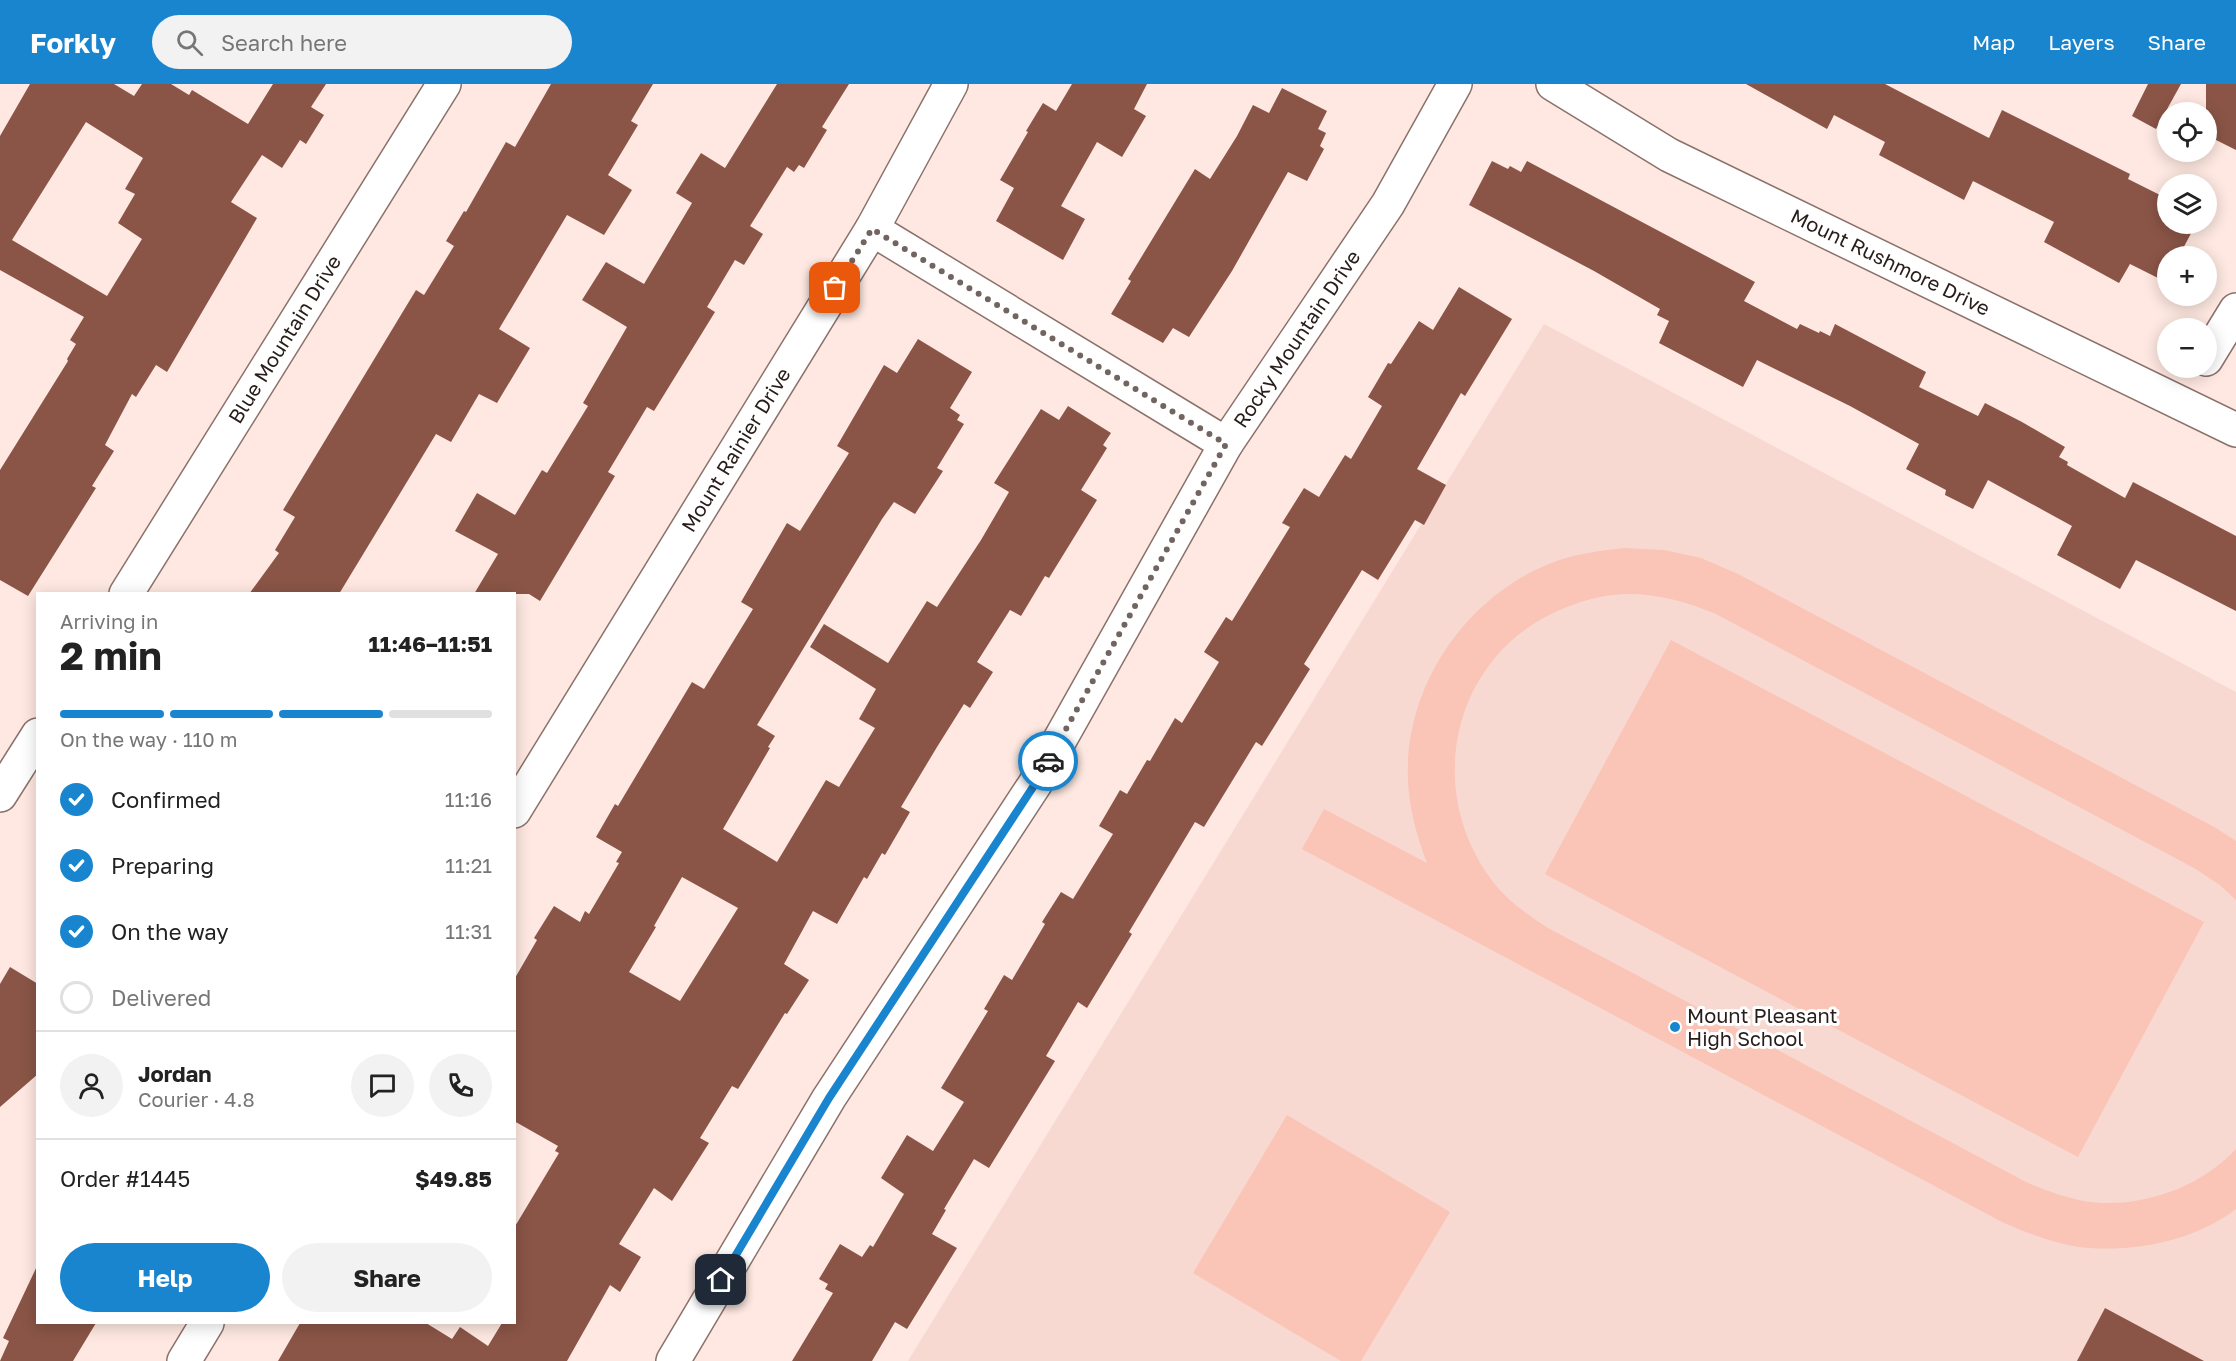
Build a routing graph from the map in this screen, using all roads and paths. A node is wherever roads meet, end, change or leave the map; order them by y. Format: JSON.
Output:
{"nodes":[{"id":1,"x":444,"y":84,"type":"edge"},
{"id":2,"x":951,"y":84,"type":"edge"},
{"id":3,"x":1455,"y":84,"type":"edge"},
{"id":4,"x":1553,"y":84,"type":"edge"},
{"id":5,"x":872,"y":229,"type":"junction"},
{"id":6,"x":2236,"y":310,"type":"edge"},
{"id":7,"x":2217,"y":341,"type":"edge"},
{"id":8,"x":2195,"y":378,"type":"edge"},
{"id":9,"x":2179,"y":403,"type":"junction"},
{"id":10,"x":2236,"y":430,"type":"edge"},
{"id":11,"x":1226,"y":444,"type":"junction"},
{"id":12,"x":127,"y":592,"type":"edge"},
{"id":13,"x":36,"y":738,"type":"edge"},
{"id":14,"x":0,"y":795,"type":"edge"},
{"id":15,"x":516,"y":808,"type":"edge"},
{"id":16,"x":206,"y":1324,"type":"edge"},
{"id":17,"x":184,"y":1361,"type":"edge"},
{"id":18,"x":673,"y":1361,"type":"edge"}],
"edges":[{"from":1,"to":12,"type":"street","name":"Blue Mountain Drive"},
{"from":2,"to":5,"type":"street","name":"Mount Rainier Drive"},
{"from":3,"to":11,"type":"street","name":"Rocky Mountain Drive"},
{"from":4,"to":9,"type":"street","name":"Mount Rushmore Drive"},
{"from":5,"to":11,"type":"street"},
{"from":5,"to":15,"type":"street","name":"Mount Rainier Drive"},
{"from":6,"to":7,"type":"street"},
{"from":8,"to":9,"type":"street"},
{"from":9,"to":10,"type":"street","name":"Mount Rushmore Drive"},
{"from":11,"to":18,"type":"street","name":"Rocky Mountain Drive"},
{"from":13,"to":14,"type":"street"},
{"from":16,"to":17,"type":"street"}]}
